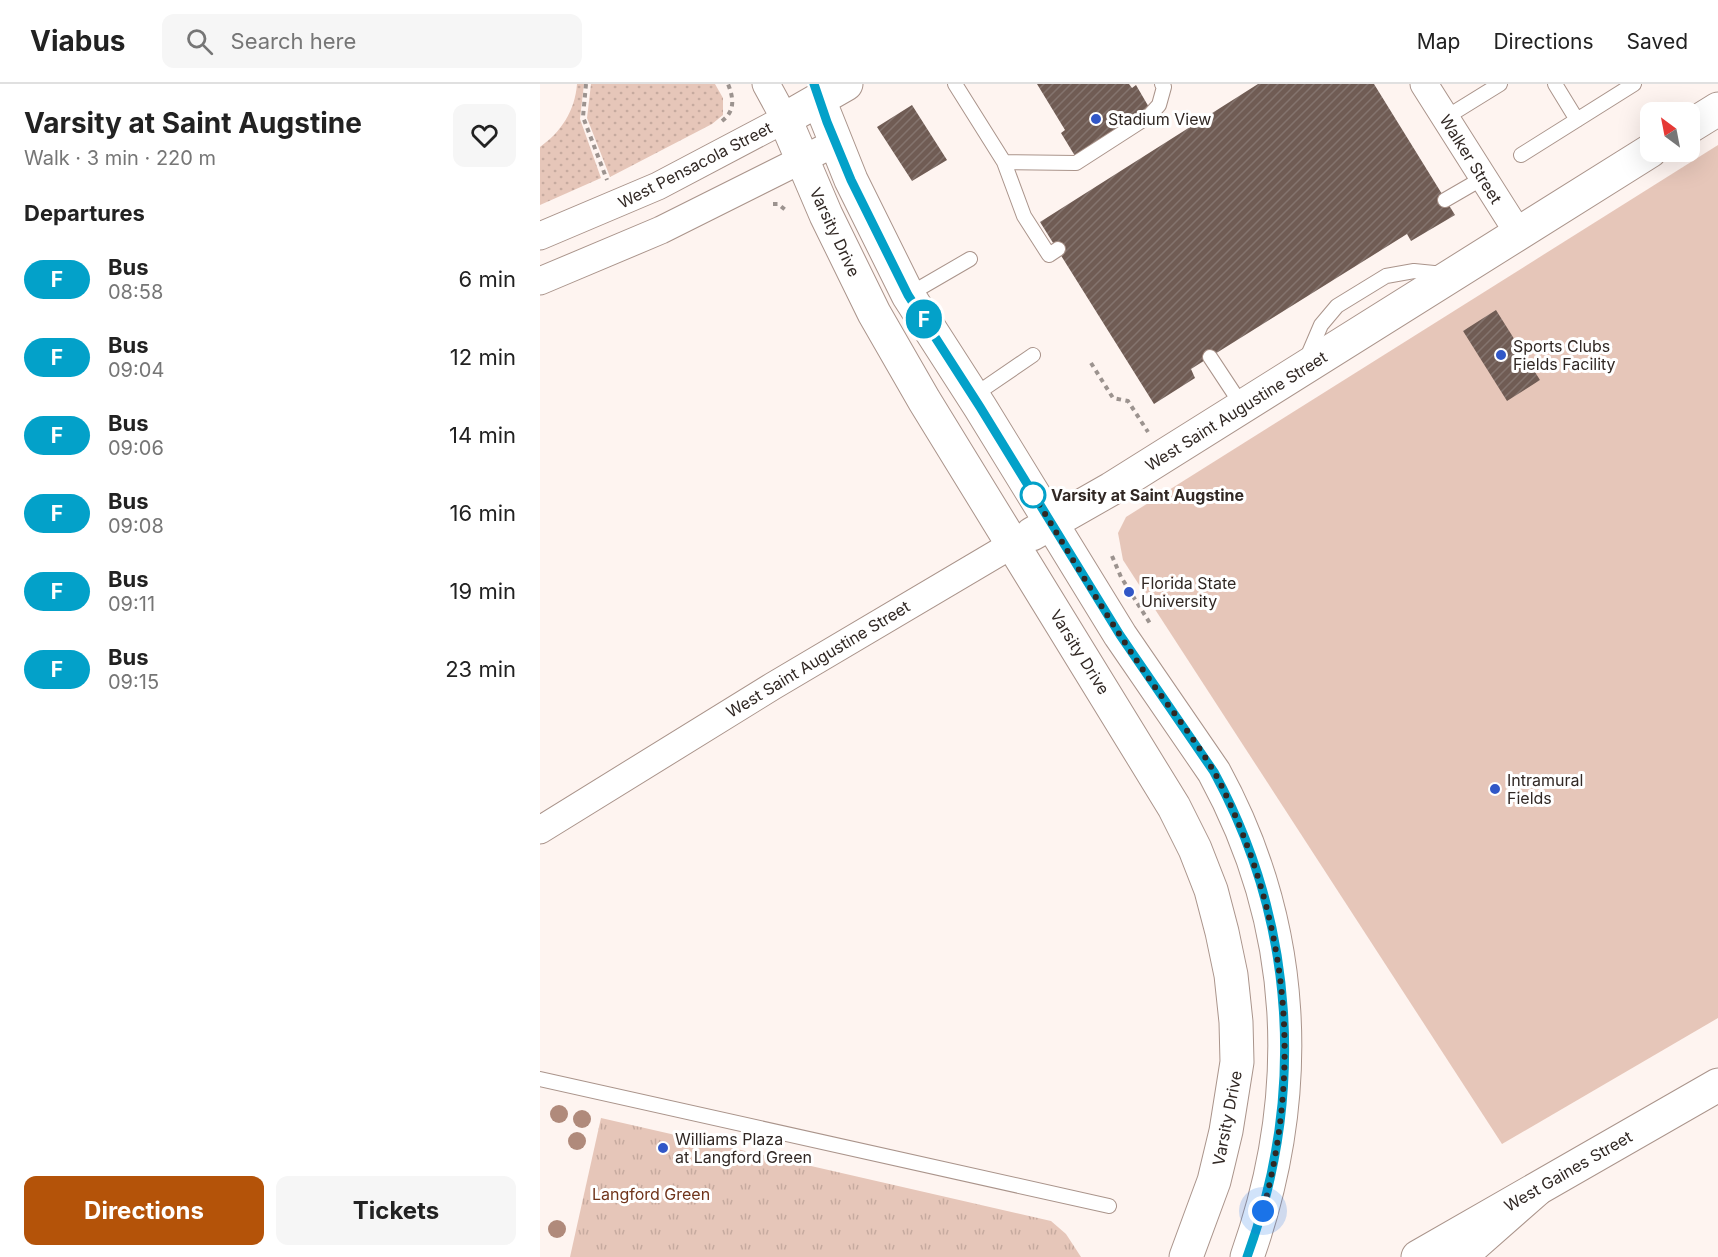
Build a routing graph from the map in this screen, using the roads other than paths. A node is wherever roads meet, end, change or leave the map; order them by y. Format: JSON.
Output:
{"nodes":[{"id":1,"x":766,"y":84,"type":"edge"},
{"id":2,"x":955,"y":84,"type":"edge"},
{"id":3,"x":1162,"y":84,"type":"edge"},
{"id":4,"x":1424,"y":84,"type":"edge"},
{"id":5,"x":1500,"y":84,"type":"edge"},
{"id":6,"x":1555,"y":84,"type":"edge"},
{"id":7,"x":1634,"y":84,"type":"edge"},
{"id":8,"x":826,"y":89,"type":"edge"},
{"id":9,"x":1718,"y":109,"type":"edge"},
{"id":10,"x":1445,"y":117,"type":"junction"},
{"id":11,"x":785,"y":119,"type":"junction"},
{"id":12,"x":1577,"y":120,"type":"junction"},
{"id":13,"x":1700,"y":120,"type":"edge"},
{"id":14,"x":835,"y":143,"type":"junction"},
{"id":15,"x":1521,"y":155,"type":"dead end"},
{"id":16,"x":1640,"y":157,"type":"edge"},
{"id":17,"x":802,"y":160,"type":"junction"},
{"id":18,"x":1004,"y":162,"type":"junction"},
{"id":19,"x":1483,"y":178,"type":"junction"},
{"id":20,"x":1445,"y":200,"type":"dead end"},
{"id":21,"x":1519,"y":234,"type":"junction"},
{"id":22,"x":540,"y":236,"type":"edge"},
{"id":23,"x":1058,"y":249,"type":"dead end"},
{"id":24,"x":970,"y":260,"type":"dead end"},
{"id":25,"x":540,"y":281,"type":"edge"},
{"id":26,"x":908,"y":295,"type":"junction"},
{"id":27,"x":1033,"y":355,"type":"dead end"},
{"id":28,"x":1210,"y":357,"type":"dead end"},
{"id":29,"x":973,"y":396,"type":"junction"},
{"id":30,"x":1243,"y":407,"type":"junction"},
{"id":31,"x":1050,"y":523,"type":"junction"},
{"id":32,"x":1013,"y":544,"type":"junction"},
{"id":33,"x":540,"y":830,"type":"edge"},
{"id":34,"x":540,"y":1079,"type":"edge"},
{"id":35,"x":1718,"y":1085,"type":"edge"},
{"id":36,"x":1536,"y":1190,"type":"junction"},
{"id":37,"x":1109,"y":1206,"type":"dead end"},
{"id":38,"x":1186,"y":1257,"type":"edge"},
{"id":39,"x":1247,"y":1257,"type":"edge"},
{"id":40,"x":1418,"y":1257,"type":"edge"},
{"id":41,"x":1460,"y":1257,"type":"edge"}],
"edges":[{"from":1,"to":11,"type":"street","name":"Varsity Drive"},
{"from":2,"to":18,"type":"lane"},
{"from":3,"to":18,"type":"lane"},
{"from":4,"to":10,"type":"street","name":"Walker Street"},
{"from":5,"to":10,"type":"lane"},
{"from":6,"to":12,"type":"lane"},
{"from":7,"to":12,"type":"lane"},
{"from":8,"to":11,"type":"main road","name":"West Pensacola Street"},
{"from":8,"to":14,"type":"main road"},
{"from":9,"to":13,"type":"main road"},
{"from":10,"to":19,"type":"street","name":"Walker Street"},
{"from":11,"to":17,"type":"main road","name":"Varsity Drive"},
{"from":11,"to":22,"type":"street","name":"West Pensacola Street"},
{"from":12,"to":15,"type":"lane"},
{"from":14,"to":17,"type":"street"},
{"from":14,"to":26,"type":"main road"},
{"from":16,"to":21,"type":"main road","name":"West Saint Augustine Street"},
{"from":17,"to":25,"type":"street"},
{"from":17,"to":32,"type":"main road","name":"Varsity Drive"},
{"from":18,"to":23,"type":"lane"},
{"from":19,"to":20,"type":"lane"},
{"from":19,"to":21,"type":"street","name":"Walker Street"},
{"from":21,"to":30,"type":"main road","name":"West Saint Augustine Street"},
{"from":24,"to":26,"type":"lane"},
{"from":26,"to":29,"type":"main road"},
{"from":27,"to":29,"type":"lane"},
{"from":28,"to":30,"type":"lane"},
{"from":29,"to":31,"type":"main road"},
{"from":30,"to":31,"type":"main road","name":"West Saint Augustine Street"},
{"from":31,"to":32,"type":"main road","name":"West Saint Augustine Street"},
{"from":31,"to":39,"type":"main road"},
{"from":32,"to":33,"type":"street","name":"West Saint Augustine Street"},
{"from":32,"to":38,"type":"main road","name":"Varsity Drive"},
{"from":34,"to":37,"type":"lane"},
{"from":35,"to":36,"type":"main road","name":"West Gaines Street"},
{"from":36,"to":40,"type":"main road","name":"West Gaines Street"},
{"from":36,"to":41,"type":"main road"}]}
